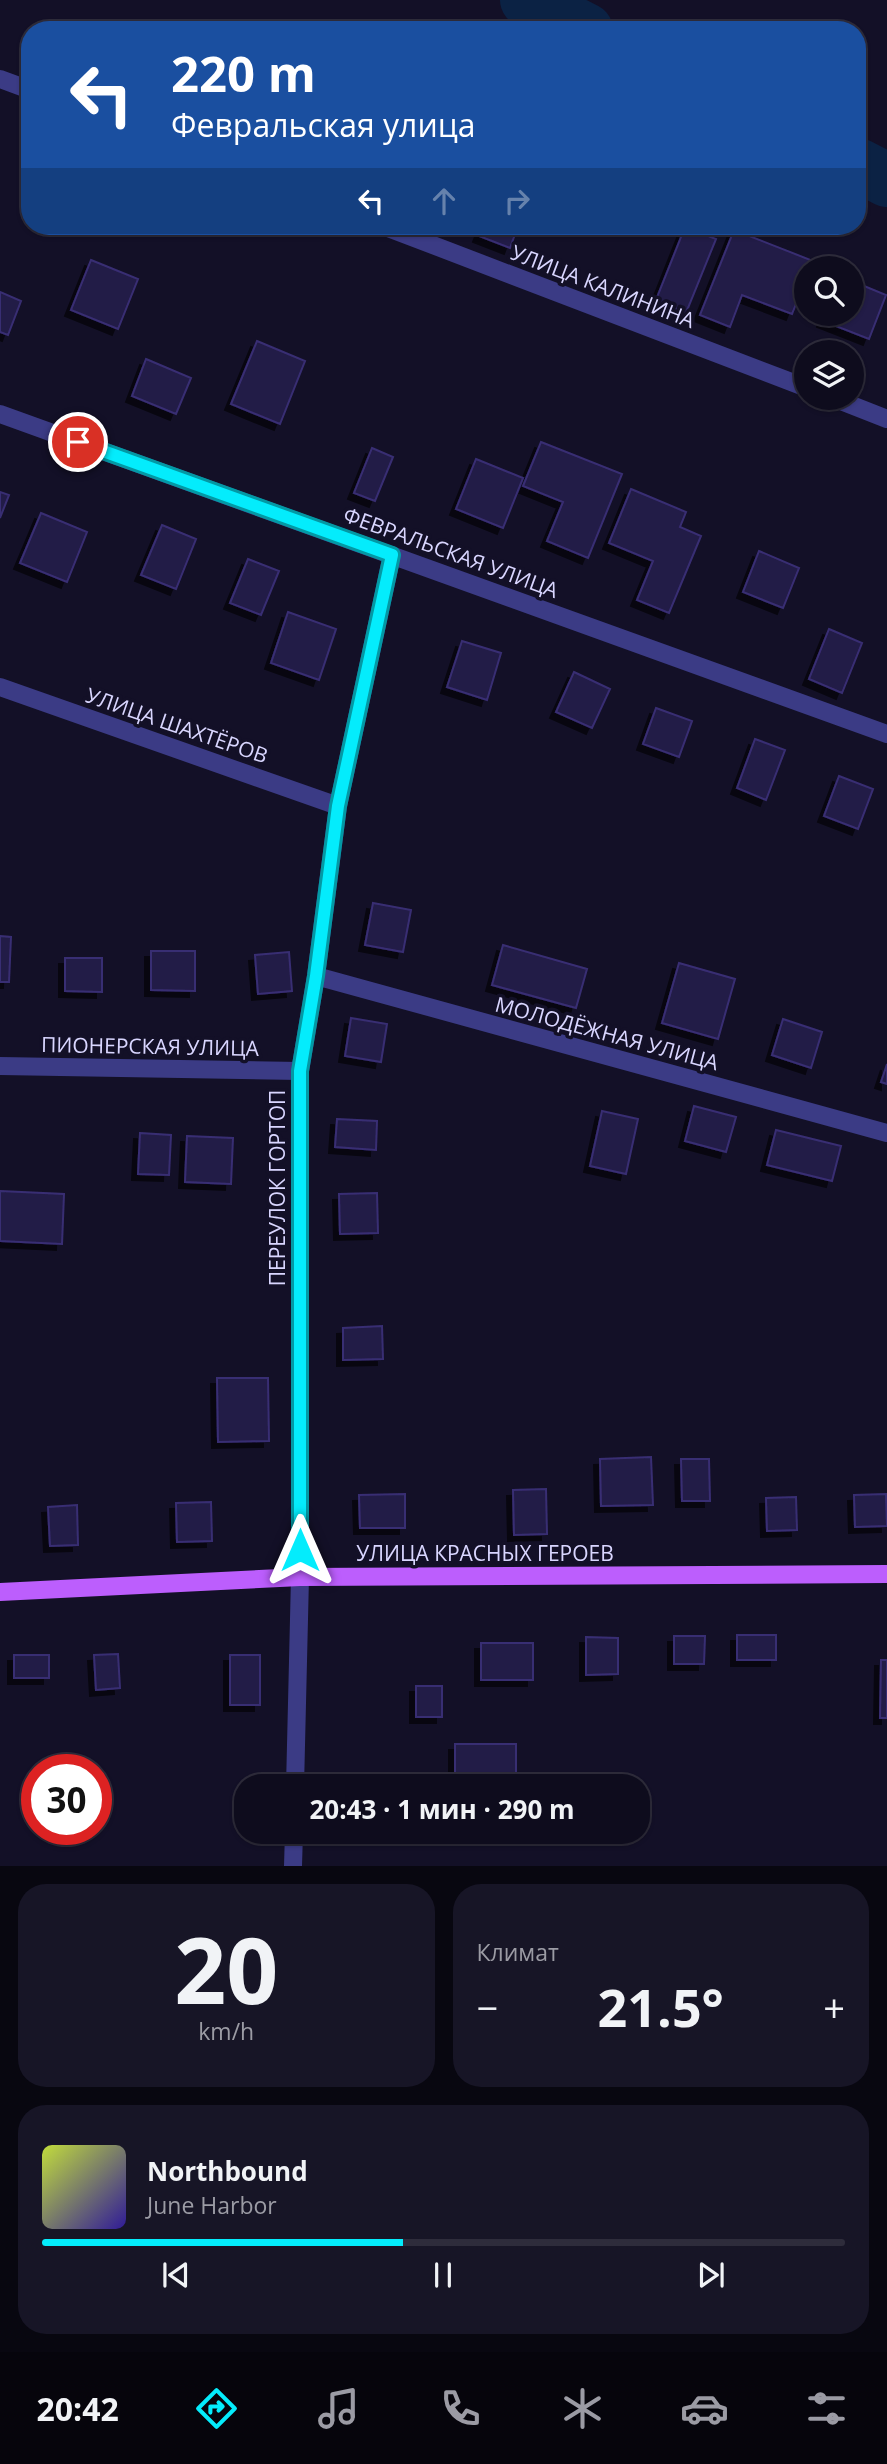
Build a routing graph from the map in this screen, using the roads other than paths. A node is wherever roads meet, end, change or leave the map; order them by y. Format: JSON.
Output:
{"nodes":[{"id":1,"x":0,"y":79,"type":"edge"},
{"id":2,"x":21,"y":87,"type":"edge"},
{"id":3,"x":407,"y":235,"type":"edge"},
{"id":4,"x":794,"y":383,"type":"edge"},
{"id":5,"x":864,"y":410,"type":"edge"},
{"id":6,"x":0,"y":414,"type":"edge"},
{"id":7,"x":887,"y":419,"type":"edge"},
{"id":8,"x":392,"y":555,"type":"junction"},
{"id":9,"x":0,"y":687,"type":"edge"},
{"id":10,"x":887,"y":734,"type":"edge"},
{"id":11,"x":338,"y":806,"type":"junction"},
{"id":12,"x":316,"y":976,"type":"junction"},
{"id":13,"x":0,"y":1066,"type":"edge"},
{"id":14,"x":300,"y":1071,"type":"junction"},
{"id":15,"x":887,"y":1133,"type":"edge"},
{"id":16,"x":887,"y":1574,"type":"edge"},
{"id":17,"x":300,"y":1577,"type":"junction"},
{"id":18,"x":0,"y":1592,"type":"edge"},
{"id":19,"x":295,"y":1774,"type":"edge"},
{"id":20,"x":294,"y":1844,"type":"edge"},
{"id":21,"x":293,"y":1866,"type":"edge"}],
"edges":[{"from":1,"to":2,"type":"street"},
{"from":3,"to":4,"type":"street","name":"УЛИЦА КАЛИНИНА"},
{"from":5,"to":7,"type":"street"},
{"from":6,"to":8,"type":"street","name":"ФЕВРАЛЬСКАЯ УЛИЦА"},
{"from":8,"to":10,"type":"street","name":"ФЕВРАЛЬСКАЯ УЛИЦА"},
{"from":8,"to":11,"type":"street","name":"ПЕРЕУЛОК ГОРТОП"},
{"from":9,"to":11,"type":"street","name":"УЛИЦА ШАХТЁРОВ"},
{"from":11,"to":12,"type":"street","name":"ПЕРЕУЛОК ГОРТОП"},
{"from":12,"to":14,"type":"street","name":"ПЕРЕУЛОК ГОРТОП"},
{"from":12,"to":15,"type":"street","name":"МОЛОДЁЖНАЯ УЛИЦА"},
{"from":13,"to":14,"type":"street","name":"ПИОНЕРСКАЯ УЛИЦА"},
{"from":14,"to":17,"type":"street","name":"ПЕРЕУЛОК ГОРТОП"},
{"from":16,"to":17,"type":"main road","name":"УЛИЦА КРАСНЫХ ГЕРОЕВ"},
{"from":17,"to":18,"type":"main road","name":"УЛИЦА КРАСНЫХ ГЕРОЕВ"},
{"from":17,"to":19,"type":"street","name":"ПЕРЕУЛОК ГОРТОП"},
{"from":20,"to":21,"type":"street"}]}
